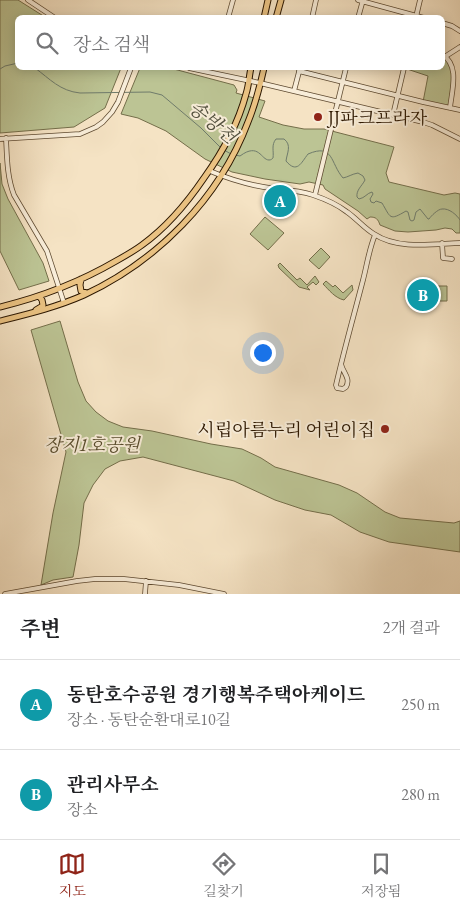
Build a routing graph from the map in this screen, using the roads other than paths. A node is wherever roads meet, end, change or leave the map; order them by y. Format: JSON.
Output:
{"nodes":[{"id":1,"x":28,"y":0,"type":"edge"},
{"id":2,"x":233,"y":0,"type":"edge"},
{"id":3,"x":268,"y":0,"type":"edge"},
{"id":4,"x":281,"y":0,"type":"edge"},
{"id":5,"x":316,"y":0,"type":"edge"},
{"id":6,"x":361,"y":0,"type":"edge"},
{"id":7,"x":420,"y":0,"type":"edge"},
{"id":8,"x":50,"y":15,"type":"edge"},
{"id":9,"x":229,"y":15,"type":"edge"},
{"id":10,"x":265,"y":15,"type":"edge"},
{"id":11,"x":277,"y":15,"type":"edge"},
{"id":12,"x":313,"y":15,"type":"edge"},
{"id":13,"x":358,"y":15,"type":"edge"},
{"id":14,"x":413,"y":15,"type":"edge"},
{"id":15,"x":416,"y":15,"type":"edge"},
{"id":16,"x":445,"y":24,"type":"edge"},
{"id":17,"x":460,"y":31,"type":"edge"},
{"id":18,"x":460,"y":47,"type":"edge"},
{"id":19,"x":445,"y":54,"type":"edge"},
{"id":20,"x":445,"y":56,"type":"edge"},
{"id":21,"x":130,"y":70,"type":"edge"},
{"id":22,"x":206,"y":70,"type":"edge"},
{"id":23,"x":251,"y":70,"type":"edge"},
{"id":24,"x":263,"y":70,"type":"edge"},
{"id":25,"x":299,"y":70,"type":"edge"},
{"id":26,"x":345,"y":70,"type":"edge"},
{"id":27,"x":403,"y":70,"type":"edge"},
{"id":28,"x":249,"y":81,"type":"junction"},
{"id":29,"x":342,"y":82,"type":"junction"},
{"id":30,"x":260,"y":83,"type":"junction"},
{"id":31,"x":294,"y":91,"type":"junction"},
{"id":32,"x":397,"y":96,"type":"junction"},
{"id":33,"x":338,"y":102,"type":"junction"},
{"id":34,"x":450,"y":108,"type":"junction"},
{"id":35,"x":460,"y":110,"type":"edge"},
{"id":36,"x":393,"y":115,"type":"junction"},
{"id":37,"x":6,"y":138,"type":"junction"},
{"id":38,"x":0,"y":139,"type":"edge"},
{"id":39,"x":460,"y":139,"type":"edge"},
{"id":40,"x":210,"y":171,"type":"junction"},
{"id":41,"x":221,"y":176,"type":"junction"},
{"id":42,"x":315,"y":195,"type":"junction"},
{"id":43,"x":375,"y":235,"type":"junction"},
{"id":44,"x":442,"y":243,"type":"junction"},
{"id":45,"x":460,"y":243,"type":"edge"},
{"id":46,"x":452,"y":259,"type":"dead end"},
{"id":47,"x":81,"y":279,"type":"junction"},
{"id":48,"x":59,"y":289,"type":"junction"},
{"id":49,"x":87,"y":293,"type":"junction"},
{"id":50,"x":39,"y":296,"type":"junction"},
{"id":51,"x":64,"y":303,"type":"junction"},
{"id":52,"x":0,"y":307,"type":"edge"},
{"id":53,"x":24,"y":315,"type":"junction"},
{"id":54,"x":0,"y":321,"type":"edge"},
{"id":55,"x":341,"y":364,"type":"junction"},
{"id":56,"x":146,"y":581,"type":"junction"},
{"id":57,"x":5,"y":594,"type":"edge"},
{"id":58,"x":145,"y":594,"type":"edge"},
{"id":59,"x":224,"y":594,"type":"edge"}],
"edges":[{"from":1,"to":8,"type":"street"},
{"from":2,"to":9,"type":"street"},
{"from":3,"to":10,"type":"main road"},
{"from":4,"to":11,"type":"main road"},
{"from":5,"to":12,"type":"street"},
{"from":6,"to":13,"type":"street"},
{"from":6,"to":14,"type":"street"},
{"from":7,"to":15,"type":"street"},
{"from":16,"to":17,"type":"street"},
{"from":18,"to":19,"type":"street"},
{"from":20,"to":34,"type":"street"},
{"from":21,"to":37,"type":"street"},
{"from":22,"to":28,"type":"street"},
{"from":23,"to":28,"type":"main road"},
{"from":24,"to":30,"type":"main road"},
{"from":25,"to":29,"type":"street"},
{"from":25,"to":31,"type":"street"},
{"from":26,"to":29,"type":"street"},
{"from":27,"to":32,"type":"street"},
{"from":28,"to":30,"type":"street"},
{"from":28,"to":40,"type":"main road"},
{"from":29,"to":32,"type":"street"},
{"from":29,"to":33,"type":"street"},
{"from":30,"to":31,"type":"street"},
{"from":30,"to":41,"type":"main road"},
{"from":31,"to":33,"type":"street"},
{"from":32,"to":34,"type":"street"},
{"from":32,"to":36,"type":"street"},
{"from":33,"to":36,"type":"street"},
{"from":33,"to":42,"type":"street"},
{"from":34,"to":35,"type":"street"},
{"from":36,"to":39,"type":"street"},
{"from":37,"to":38,"type":"street"},
{"from":37,"to":48,"type":"street"},
{"from":40,"to":41,"type":"street"},
{"from":40,"to":47,"type":"main road"},
{"from":41,"to":42,"type":"street"},
{"from":41,"to":49,"type":"main road"},
{"from":42,"to":43,"type":"street"},
{"from":43,"to":44,"type":"street"},
{"from":43,"to":55,"type":"street"},
{"from":44,"to":45,"type":"street"},
{"from":44,"to":46,"type":"street"},
{"from":47,"to":48,"type":"main road"},
{"from":47,"to":49,"type":"main road"},
{"from":48,"to":50,"type":"main road"},
{"from":48,"to":51,"type":"street"},
{"from":49,"to":51,"type":"main road"},
{"from":50,"to":52,"type":"main road"},
{"from":50,"to":53,"type":"main road"},
{"from":51,"to":53,"type":"main road"},
{"from":53,"to":54,"type":"main road"},
{"from":55,"to":55,"type":"street"},
{"from":56,"to":57,"type":"street"},
{"from":56,"to":58,"type":"street"},
{"from":56,"to":59,"type":"street"}]}
